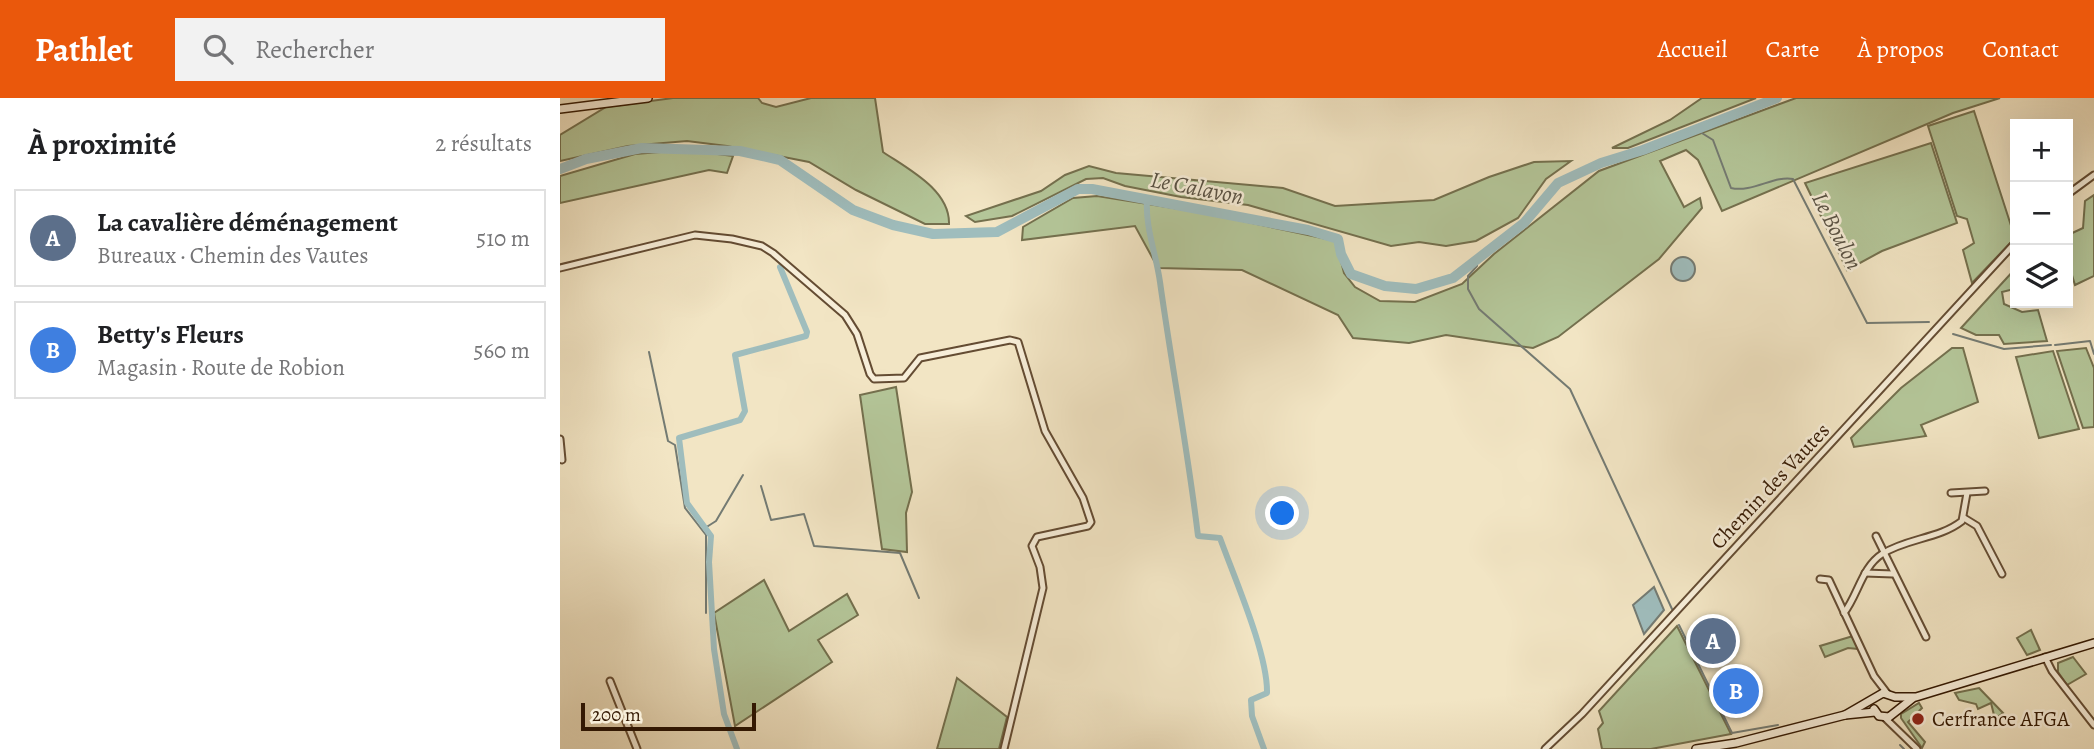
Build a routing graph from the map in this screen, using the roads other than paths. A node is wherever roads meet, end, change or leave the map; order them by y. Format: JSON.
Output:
{"nodes":[{"id":1,"x":648,"y":98,"type":"edge"},
{"id":2,"x":560,"y":109,"type":"edge"},
{"id":3,"x":2094,"y":175,"type":"edge"},
{"id":4,"x":2073,"y":190,"type":"edge"},
{"id":5,"x":2013,"y":245,"type":"edge"},
{"id":6,"x":560,"y":268,"type":"edge"},
{"id":7,"x":560,"y":439,"type":"edge"},
{"id":8,"x":562,"y":460,"type":"dead end"},
{"id":9,"x":1985,"y":491,"type":"dead end"},
{"id":10,"x":1967,"y":493,"type":"junction"},
{"id":11,"x":1951,"y":494,"type":"dead end"},
{"id":12,"x":1964,"y":518,"type":"junction"},
{"id":13,"x":1876,"y":536,"type":"dead end"},
{"id":14,"x":1883,"y":554,"type":"junction"},
{"id":15,"x":1865,"y":573,"type":"junction"},
{"id":16,"x":1893,"y":574,"type":"junction"},
{"id":17,"x":2002,"y":574,"type":"dead end"},
{"id":18,"x":1820,"y":579,"type":"dead end"},
{"id":19,"x":1844,"y":613,"type":"junction"},
{"id":20,"x":1926,"y":637,"type":"dead end"},
{"id":21,"x":2094,"y":643,"type":"edge"},
{"id":22,"x":2045,"y":657,"type":"junction"},
{"id":23,"x":1874,"y":676,"type":"junction"},
{"id":24,"x":610,"y":681,"type":"dead end"},
{"id":25,"x":1887,"y":693,"type":"junction"},
{"id":26,"x":1916,"y":697,"type":"junction"},
{"id":27,"x":1895,"y":698,"type":"junction"},
{"id":28,"x":1876,"y":699,"type":"junction"},
{"id":29,"x":1897,"y":710,"type":"junction"},
{"id":30,"x":1875,"y":712,"type":"junction"},
{"id":31,"x":1845,"y":715,"type":"junction"},
{"id":32,"x":1885,"y":718,"type":"junction"},
{"id":33,"x":2094,"y":726,"type":"edge"},
{"id":34,"x":1902,"y":732,"type":"junction"},
{"id":35,"x":637,"y":749,"type":"edge"},
{"id":36,"x":1004,"y":749,"type":"edge"},
{"id":37,"x":1545,"y":749,"type":"edge"},
{"id":38,"x":1696,"y":749,"type":"edge"},
{"id":39,"x":1917,"y":749,"type":"edge"}],
"edges":[{"from":1,"to":2,"type":"main road"},
{"from":3,"to":4,"type":"street"},
{"from":5,"to":37,"type":"street","name":"Chemin des Vautes"},
{"from":6,"to":36,"type":"street"},
{"from":7,"to":8,"type":"street"},
{"from":9,"to":10,"type":"street"},
{"from":10,"to":11,"type":"street"},
{"from":10,"to":12,"type":"street"},
{"from":12,"to":14,"type":"street"},
{"from":12,"to":17,"type":"street"},
{"from":13,"to":14,"type":"street"},
{"from":14,"to":15,"type":"street"},
{"from":14,"to":16,"type":"street"},
{"from":15,"to":16,"type":"street"},
{"from":15,"to":19,"type":"street"},
{"from":16,"to":20,"type":"street"},
{"from":18,"to":19,"type":"street"},
{"from":19,"to":23,"type":"street"},
{"from":21,"to":22,"type":"main road"},
{"from":22,"to":26,"type":"main road"},
{"from":22,"to":33,"type":"street"},
{"from":23,"to":25,"type":"street"},
{"from":23,"to":28,"type":"street"},
{"from":24,"to":35,"type":"street"},
{"from":25,"to":27,"type":"main road"},
{"from":25,"to":28,"type":"main road"},
{"from":26,"to":27,"type":"main road"},
{"from":26,"to":29,"type":"main road"},
{"from":27,"to":29,"type":"main road"},
{"from":28,"to":30,"type":"main road"},
{"from":28,"to":31,"type":"main road"},
{"from":29,"to":32,"type":"main road"},
{"from":29,"to":34,"type":"street"},
{"from":30,"to":31,"type":"main road"},
{"from":30,"to":32,"type":"main road"},
{"from":31,"to":38,"type":"main road"},
{"from":32,"to":34,"type":"street"},
{"from":34,"to":39,"type":"street"}]}
